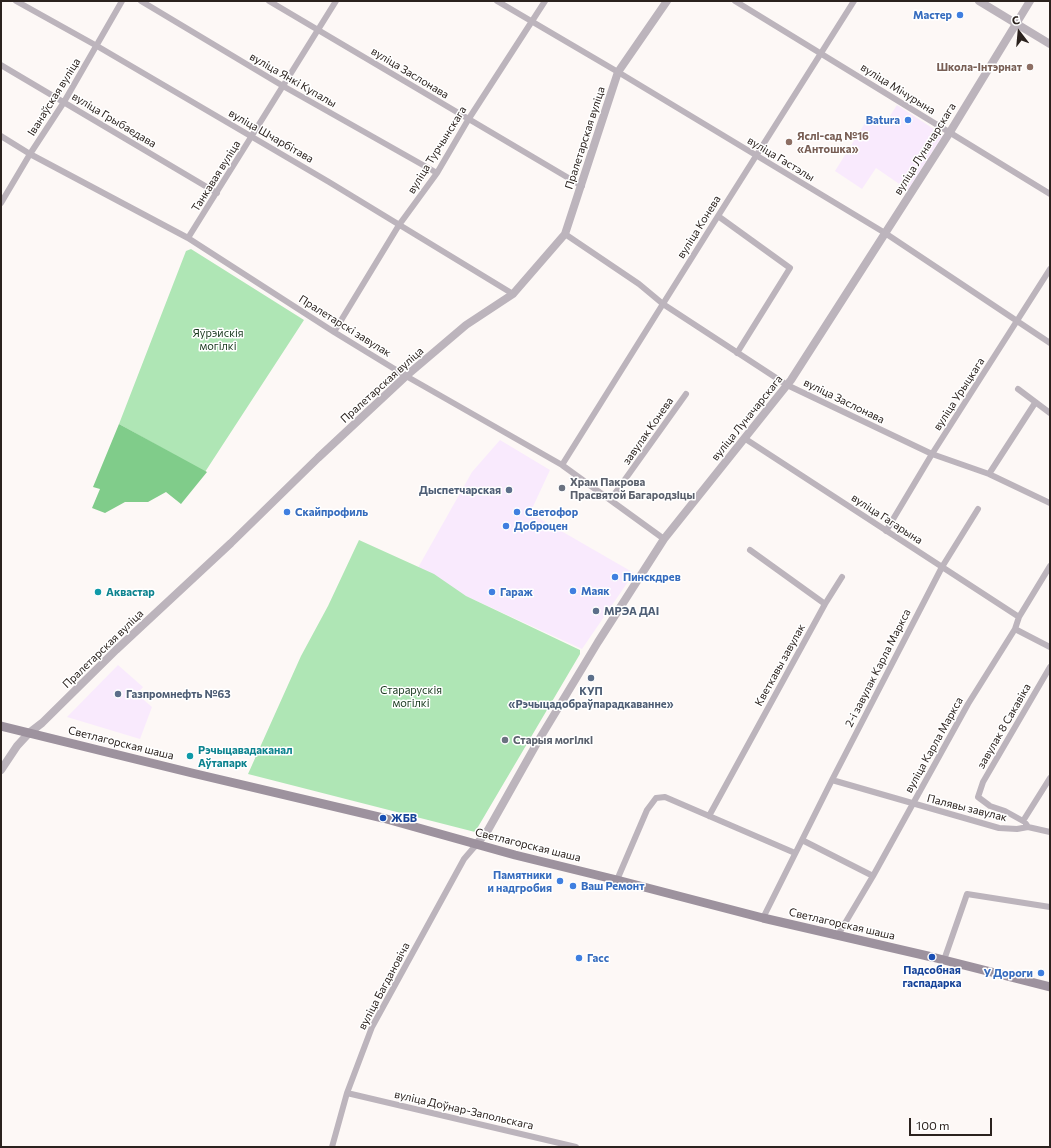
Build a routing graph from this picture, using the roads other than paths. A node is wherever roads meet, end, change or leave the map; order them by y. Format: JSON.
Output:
{"nodes":[{"id":1,"x":16,"y":1,"type":"edge"},
{"id":2,"x":122,"y":1,"type":"edge"},
{"id":3,"x":141,"y":1,"type":"edge"},
{"id":4,"x":269,"y":1,"type":"edge"},
{"id":5,"x":497,"y":1,"type":"edge"},
{"id":6,"x":545,"y":1,"type":"edge"},
{"id":7,"x":668,"y":1,"type":"edge"},
{"id":8,"x":735,"y":1,"type":"edge"},
{"id":9,"x":854,"y":1,"type":"edge"},
{"id":10,"x":979,"y":1,"type":"edge"},
{"id":11,"x":1030,"y":1,"type":"edge"},
{"id":12,"x":335,"y":2,"type":"edge"},
{"id":13,"x":532,"y":22,"type":"junction"},
{"id":14,"x":1017,"y":23,"type":"junction"},
{"id":15,"x":318,"y":29,"type":"junction"},
{"id":16,"x":1050,"y":44,"type":"edge"},
{"id":17,"x":97,"y":46,"type":"junction"},
{"id":18,"x":821,"y":53,"type":"junction"},
{"id":19,"x":1,"y":65,"type":"edge"},
{"id":20,"x":618,"y":72,"type":"junction"},
{"id":21,"x":283,"y":86,"type":"junction"},
{"id":22,"x":64,"y":102,"type":"junction"},
{"id":23,"x":468,"y":120,"type":"junction"},
{"id":24,"x":950,"y":132,"type":"junction"},
{"id":25,"x":1,"y":136,"type":"edge"},
{"id":26,"x":252,"y":137,"type":"junction"},
{"id":27,"x":30,"y":154,"type":"junction"},
{"id":28,"x":757,"y":156,"type":"junction"},
{"id":29,"x":437,"y":173,"type":"junction"},
{"id":30,"x":582,"y":186,"type":"junction"},
{"id":31,"x":217,"y":193,"type":"junction"},
{"id":32,"x":1050,"y":194,"type":"edge"},
{"id":33,"x":1,"y":203,"type":"edge"},
{"id":34,"x":718,"y":216,"type":"junction"},
{"id":35,"x":399,"y":225,"type":"junction"},
{"id":36,"x":886,"y":233,"type":"junction"},
{"id":37,"x":565,"y":234,"type":"junction"},
{"id":38,"x":188,"y":238,"type":"junction"},
{"id":39,"x":1050,"y":269,"type":"edge"},
{"id":40,"x":513,"y":294,"type":"junction"},
{"id":41,"x":663,"y":304,"type":"junction"},
{"id":42,"x":1018,"y":321,"type":"junction"},
{"id":43,"x":334,"y":332,"type":"junction"},
{"id":44,"x":1050,"y":343,"type":"edge"},
{"id":45,"x":737,"y":353,"type":"junction"},
{"id":46,"x":406,"y":376,"type":"junction"},
{"id":47,"x":787,"y":385,"type":"junction"},
{"id":48,"x":1018,"y":389,"type":"dead end"},
{"id":49,"x":686,"y":394,"type":"dead end"},
{"id":50,"x":1035,"y":403,"type":"junction"},
{"id":51,"x":1050,"y":413,"type":"edge"},
{"id":52,"x":744,"y":438,"type":"junction"},
{"id":53,"x":932,"y":454,"type":"junction"},
{"id":54,"x":562,"y":465,"type":"junction"},
{"id":55,"x":989,"y":474,"type":"junction"},
{"id":56,"x":611,"y":499,"type":"junction"},
{"id":57,"x":1050,"y":503,"type":"edge"},
{"id":58,"x":978,"y":509,"type":"dead end"},
{"id":59,"x":886,"y":531,"type":"junction"},
{"id":60,"x":664,"y":539,"type":"junction"},
{"id":61,"x":750,"y":550,"type":"dead end"},
{"id":62,"x":1050,"y":566,"type":"edge"},
{"id":63,"x":942,"y":567,"type":"junction"},
{"id":64,"x":842,"y":577,"type":"dead end"},
{"id":65,"x":825,"y":604,"type":"junction"},
{"id":66,"x":1019,"y":617,"type":"junction"},
{"id":67,"x":1014,"y":629,"type":"junction"},
{"id":68,"x":1050,"y":647,"type":"edge"},
{"id":69,"x":1050,"y":667,"type":"edge"},
{"id":70,"x":1,"y":726,"type":"edge"},
{"id":71,"x":28,"y":733,"type":"junction"},
{"id":72,"x":1,"y":770,"type":"edge"},
{"id":73,"x":1050,"y":778,"type":"edge"},
{"id":74,"x":832,"y":780,"type":"junction"},
{"id":75,"x":912,"y":804,"type":"junction"},
{"id":76,"x":709,"y":816,"type":"junction"},
{"id":77,"x":1024,"y":821,"type":"junction"},
{"id":78,"x":1028,"y":827,"type":"junction"},
{"id":79,"x":1050,"y":832,"type":"edge"},
{"id":80,"x":802,"y":840,"type":"junction"},
{"id":81,"x":476,"y":845,"type":"junction"},
{"id":82,"x":795,"y":853,"type":"junction"},
{"id":83,"x":873,"y":876,"type":"junction"},
{"id":84,"x":617,"y":880,"type":"junction"},
{"id":85,"x":1050,"y":907,"type":"edge"},
{"id":86,"x":763,"y":918,"type":"junction"},
{"id":87,"x":838,"y":935,"type":"junction"},
{"id":88,"x":944,"y":960,"type":"junction"},
{"id":89,"x":1050,"y":987,"type":"edge"},
{"id":90,"x":347,"y":1093,"type":"junction"},
{"id":91,"x":332,"y":1147,"type":"edge"},
{"id":92,"x":576,"y":1147,"type":"edge"}],
"edges":[{"from":1,"to":17,"type":"street","name":"вуліца Шчарбітава"},
{"from":2,"to":17,"type":"street","name":"Іванаўская вуліца"},
{"from":3,"to":21,"type":"street","name":"вуліца Янкі Купалы"},
{"from":4,"to":15,"type":"street","name":"вуліца Заслонава"},
{"from":5,"to":13,"type":"street","name":"вуліца Гастэлы"},
{"from":6,"to":13,"type":"street","name":"вуліца Турчынскага"},
{"from":7,"to":20,"type":"street","name":"Пралетарская вуліца"},
{"from":8,"to":18,"type":"street","name":"вуліца Мічурына"},
{"from":9,"to":18,"type":"street","name":"вуліца Конева"},
{"from":10,"to":14,"type":"street"},
{"from":11,"to":14,"type":"street","name":"вуліца Луначарскага"},
{"from":12,"to":15,"type":"street","name":"Танкавая вуліца"},
{"from":13,"to":20,"type":"street","name":"вуліца Гастэлы"},
{"from":13,"to":23,"type":"street","name":"вуліца Турчынскага"},
{"from":14,"to":16,"type":"street"},
{"from":14,"to":24,"type":"street","name":"вуліца Луначарскага"},
{"from":15,"to":21,"type":"street","name":"Танкавая вуліца"},
{"from":15,"to":23,"type":"street","name":"вуліца Заслонава"},
{"from":17,"to":22,"type":"street","name":"Іванаўская вуліца"},
{"from":17,"to":26,"type":"street","name":"вуліца Шчарбітава"},
{"from":18,"to":24,"type":"street","name":"вуліца Мічурына"},
{"from":18,"to":28,"type":"street","name":"вуліца Конева"},
{"from":19,"to":22,"type":"street","name":"вуліца Грыбаедава"},
{"from":20,"to":28,"type":"street","name":"вуліца Гастэлы"},
{"from":20,"to":30,"type":"street","name":"Пралетарская вуліца"},
{"from":21,"to":26,"type":"street","name":"Танкавая вуліца"},
{"from":21,"to":29,"type":"street","name":"вуліца Янкі Купалы"},
{"from":22,"to":27,"type":"street","name":"Іванаўская вуліца"},
{"from":22,"to":31,"type":"street","name":"вуліца Грыбаедава"},
{"from":23,"to":29,"type":"street","name":"вуліца Турчынскага"},
{"from":23,"to":30,"type":"street","name":"вуліца Заслонава"},
{"from":24,"to":32,"type":"street","name":"вуліца Мічурына"},
{"from":24,"to":36,"type":"street","name":"вуліца Луначарскага"},
{"from":25,"to":27,"type":"street","name":"Пралетарскі завулак"},
{"from":26,"to":31,"type":"street","name":"Танкавая вуліца"},
{"from":26,"to":35,"type":"street","name":"вуліца Шчарбітава"},
{"from":27,"to":33,"type":"street","name":"Іванаўская вуліца"},
{"from":27,"to":38,"type":"street","name":"Пралетарскі завулак"},
{"from":28,"to":34,"type":"street","name":"вуліца Конева"},
{"from":28,"to":36,"type":"street","name":"вуліца Гастэлы"},
{"from":29,"to":35,"type":"street","name":"вуліца Турчынскага"},
{"from":30,"to":37,"type":"street","name":"Пралетарская вуліца"},
{"from":31,"to":38,"type":"street","name":"Танкавая вуліца"},
{"from":34,"to":41,"type":"street","name":"вуліца Конева"},
{"from":34,"to":45,"type":"street"},
{"from":35,"to":40,"type":"street","name":"вуліца Шчарбітава"},
{"from":35,"to":43,"type":"street","name":"вуліца Турчынскага"},
{"from":36,"to":42,"type":"street","name":"вуліца Гастэлы"},
{"from":36,"to":47,"type":"street","name":"вуліца Луначарскага"},
{"from":37,"to":40,"type":"street","name":"Пралетарская вуліца"},
{"from":37,"to":41,"type":"street","name":"вуліца Заслонава"},
{"from":38,"to":43,"type":"street","name":"Пралетарскі завулак"},
{"from":39,"to":42,"type":"street","name":"вуліца Урыцкага"},
{"from":40,"to":46,"type":"street","name":"Пралетарская вуліца"},
{"from":41,"to":45,"type":"street","name":"вуліца Заслонава"},
{"from":41,"to":54,"type":"street","name":"вуліца Конева"},
{"from":42,"to":44,"type":"street","name":"вуліца Гастэлы"},
{"from":42,"to":53,"type":"street","name":"вуліца Урыцкага"},
{"from":43,"to":46,"type":"street","name":"Пралетарскі завулак"},
{"from":45,"to":47,"type":"street","name":"вуліца Заслонава"},
{"from":46,"to":54,"type":"street","name":"Пралетарскі завулак"},
{"from":46,"to":71,"type":"street","name":"Пралетарская вуліца"},
{"from":47,"to":52,"type":"street","name":"вуліца Луначарскага"},
{"from":47,"to":53,"type":"street","name":"вуліца Заслонава"},
{"from":48,"to":50,"type":"street"},
{"from":49,"to":56,"type":"street","name":"завулак Конева"},
{"from":50,"to":51,"type":"street"},
{"from":50,"to":55,"type":"street"},
{"from":52,"to":59,"type":"street","name":"вуліца Гагарына"},
{"from":52,"to":60,"type":"street","name":"вуліца Луначарскага"},
{"from":53,"to":55,"type":"street","name":"вуліца Заслонава"},
{"from":53,"to":59,"type":"street","name":"вуліца Урыцкага"},
{"from":54,"to":56,"type":"street","name":"Пралетарскі завулак"},
{"from":55,"to":57,"type":"street","name":"вуліца Заслонава"},
{"from":56,"to":60,"type":"street","name":"Пралетарскі завулак"},
{"from":58,"to":63,"type":"street","name":"2-і завулак Карла Маркса"},
{"from":59,"to":63,"type":"street","name":"вуліца Гагарына"},
{"from":60,"to":81,"type":"street","name":"вуліца Луначарскага"},
{"from":61,"to":65,"type":"street"},
{"from":62,"to":66,"type":"street","name":"вуліца Карла Маркса"},
{"from":63,"to":66,"type":"street","name":"вуліца Гагарына"},
{"from":63,"to":74,"type":"street","name":"2-і завулак Карла Маркса"},
{"from":64,"to":65,"type":"street","name":"Кветкавы завулак"},
{"from":65,"to":76,"type":"street","name":"Кветкавы завулак"},
{"from":66,"to":67,"type":"street","name":"вуліца Карла Маркса"},
{"from":67,"to":68,"type":"street"},
{"from":67,"to":75,"type":"street","name":"вуліца Карла Маркса"},
{"from":69,"to":77,"type":"street","name":"завулак 8 Сакавіка"},
{"from":70,"to":71,"type":"main road","name":"Светлагорская шаша"},
{"from":71,"to":72,"type":"street","name":"Пралетарская вуліца"},
{"from":71,"to":81,"type":"main road","name":"Светлагорская шаша"},
{"from":73,"to":77,"type":"street"},
{"from":74,"to":75,"type":"street","name":"Палявы завулак"},
{"from":74,"to":80,"type":"street","name":"2-і завулак Карла Маркса"},
{"from":75,"to":78,"type":"street","name":"Палявы завулак"},
{"from":75,"to":83,"type":"street","name":"вуліца Карла Маркса"},
{"from":76,"to":82,"type":"street"},
{"from":76,"to":84,"type":"street"},
{"from":77,"to":78,"type":"street"},
{"from":78,"to":79,"type":"street","name":"Палявы завулак"},
{"from":80,"to":82,"type":"street","name":"2-і завулак Карла Маркса"},
{"from":80,"to":83,"type":"street"},
{"from":81,"to":84,"type":"main road","name":"Светлагорская шаша"},
{"from":81,"to":90,"type":"street","name":"вуліца Багдановіча"},
{"from":82,"to":86,"type":"street","name":"2-і завулак Карла Маркса"},
{"from":83,"to":87,"type":"street","name":"вуліца Карла Маркса"},
{"from":84,"to":86,"type":"main road","name":"Светлагорская шаша"},
{"from":85,"to":88,"type":"street"},
{"from":86,"to":87,"type":"main road","name":"Светлагорская шаша"},
{"from":87,"to":88,"type":"main road","name":"Светлагорская шаша"},
{"from":88,"to":89,"type":"main road","name":"Светлагорская шаша"},
{"from":90,"to":91,"type":"street","name":"вуліца Багдановіча"},
{"from":90,"to":92,"type":"street","name":"вуліца Доўнар-Запольскага"}]}
